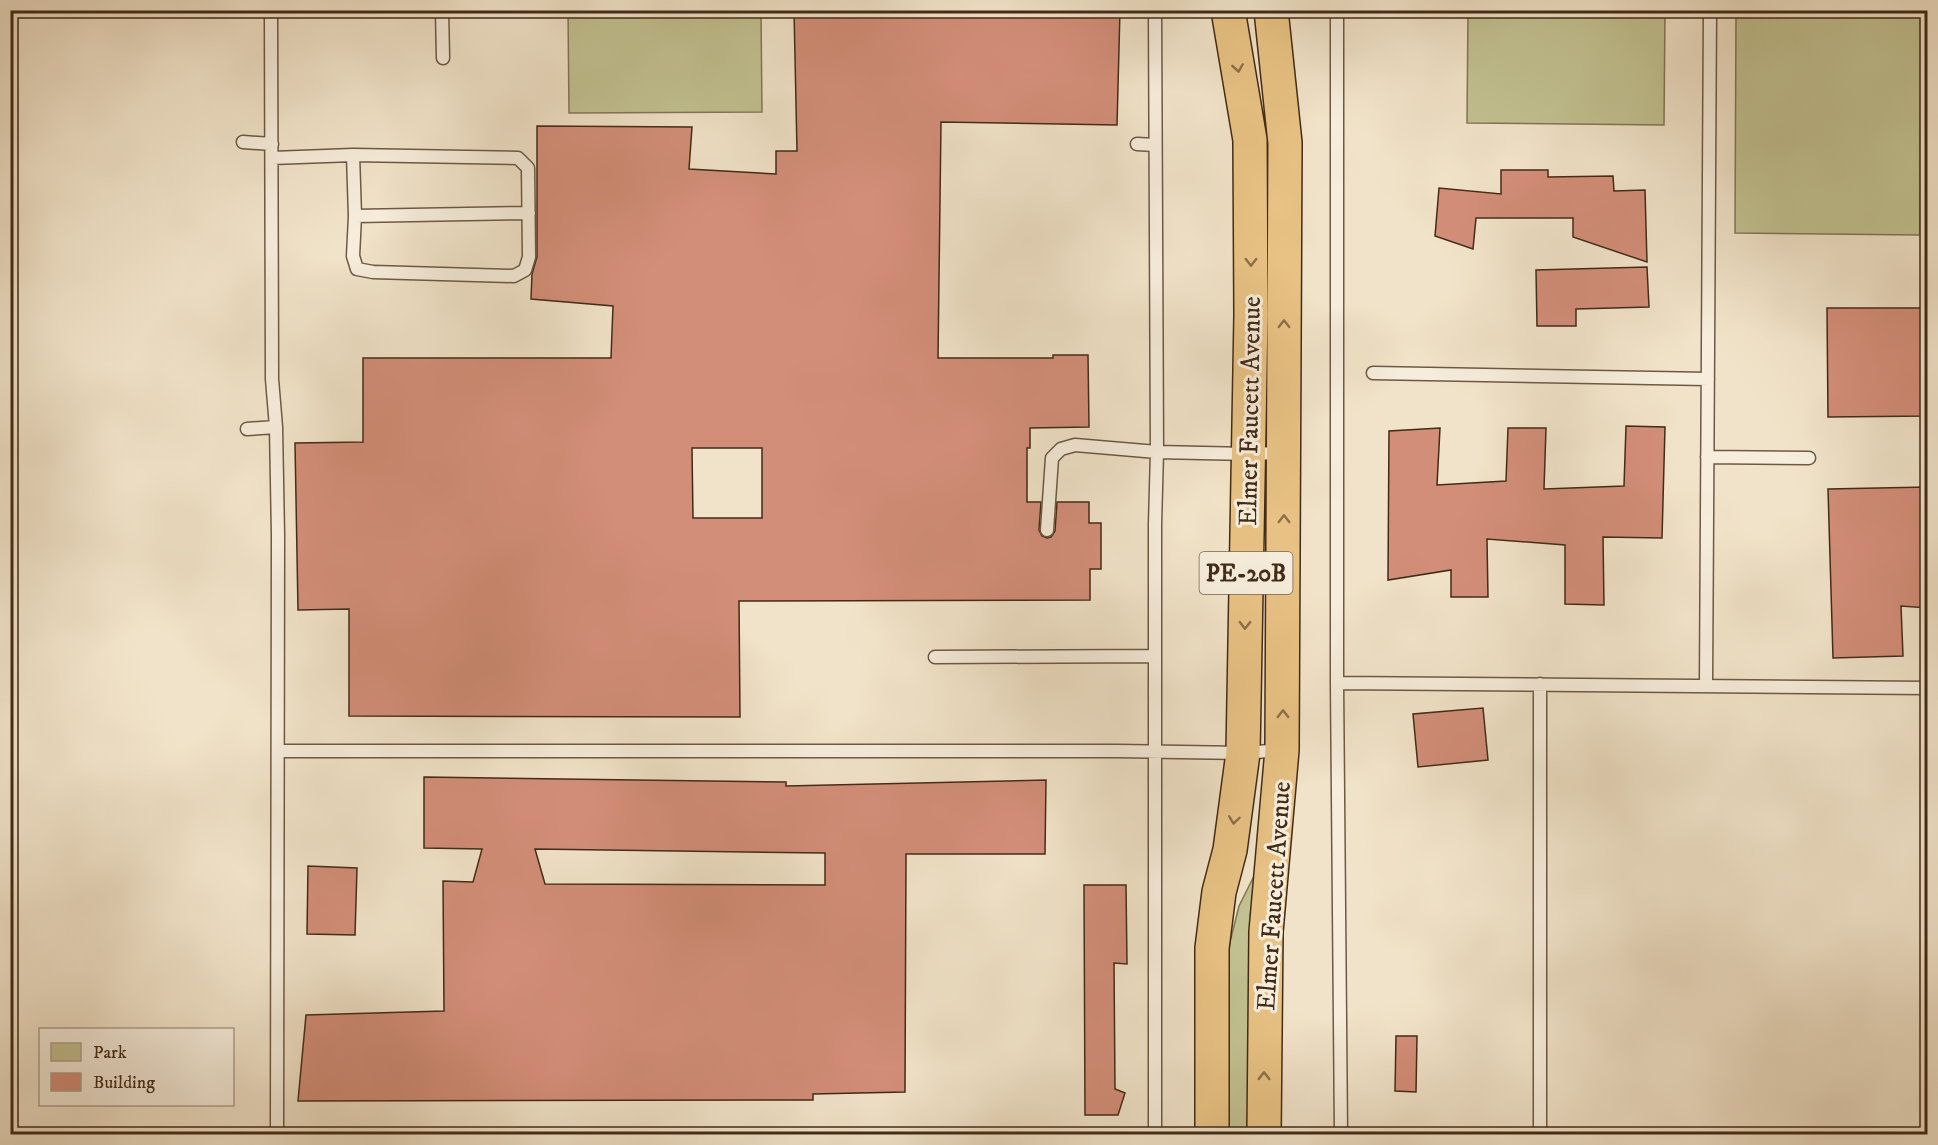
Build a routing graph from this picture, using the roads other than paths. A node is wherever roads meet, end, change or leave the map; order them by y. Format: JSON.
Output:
{"nodes":[{"id":1,"x":271,"y":10,"type":"edge"},
{"id":2,"x":442,"y":10,"type":"edge"},
{"id":3,"x":1155,"y":10,"type":"edge"},
{"id":4,"x":1228,"y":10,"type":"edge"},
{"id":5,"x":1271,"y":10,"type":"edge"},
{"id":6,"x":1337,"y":10,"type":"edge"},
{"id":7,"x":1710,"y":10,"type":"edge"},
{"id":8,"x":443,"y":58,"type":"dead end"},
{"id":9,"x":243,"y":142,"type":"dead end"},
{"id":10,"x":272,"y":144,"type":"junction"},
{"id":11,"x":1137,"y":144,"type":"dead end"},
{"id":12,"x":1155,"y":145,"type":"junction"},
{"id":13,"x":353,"y":155,"type":"junction"},
{"id":14,"x":272,"y":158,"type":"junction"},
{"id":15,"x":529,"y":213,"type":"junction"},
{"id":16,"x":355,"y":216,"type":"junction"},
{"id":17,"x":1372,"y":373,"type":"dead end"},
{"id":18,"x":1708,"y":379,"type":"junction"},
{"id":19,"x":276,"y":428,"type":"junction"},
{"id":20,"x":247,"y":429,"type":"dead end"},
{"id":21,"x":1157,"y":452,"type":"junction"},
{"id":22,"x":1284,"y":453,"type":"junction"},
{"id":23,"x":1248,"y":454,"type":"junction"},
{"id":24,"x":1707,"y":457,"type":"junction"},
{"id":25,"x":1809,"y":458,"type":"dead end"},
{"id":26,"x":1047,"y":531,"type":"dead end"},
{"id":27,"x":1155,"y":656,"type":"junction"},
{"id":28,"x":935,"y":657,"type":"dead end"},
{"id":29,"x":1337,"y":683,"type":"junction"},
{"id":30,"x":1540,"y":684,"type":"junction"},
{"id":31,"x":1706,"y":686,"type":"junction"},
{"id":32,"x":1928,"y":688,"type":"edge"},
{"id":33,"x":1282,"y":750,"type":"junction"},
{"id":34,"x":278,"y":751,"type":"junction"},
{"id":35,"x":1155,"y":752,"type":"junction"},
{"id":36,"x":1243,"y":753,"type":"junction"},
{"id":37,"x":277,"y":1134,"type":"edge"},
{"id":38,"x":1155,"y":1134,"type":"edge"},
{"id":39,"x":1212,"y":1134,"type":"edge"},
{"id":40,"x":1264,"y":1134,"type":"edge"},
{"id":41,"x":1341,"y":1134,"type":"edge"},
{"id":42,"x":1540,"y":1134,"type":"edge"}],
"edges":[{"from":1,"to":10,"type":"lane"},
{"from":2,"to":8,"type":"lane"},
{"from":3,"to":12,"type":"lane"},
{"from":4,"to":23,"type":"highway","name":"Elmer Faucett Avenue","number":"PE-20B","one_way":true},
{"from":22,"to":5,"type":"highway","name":"Elmer Faucett Avenue","number":"PE-20B","one_way":true},
{"from":6,"to":29,"type":"lane"},
{"from":7,"to":18,"type":"lane"},
{"from":9,"to":10,"type":"lane"},
{"from":10,"to":14,"type":"lane"},
{"from":11,"to":12,"type":"lane"},
{"from":12,"to":21,"type":"lane"},
{"from":13,"to":14,"type":"lane"},
{"from":13,"to":15,"type":"lane"},
{"from":13,"to":16,"type":"lane"},
{"from":14,"to":19,"type":"lane"},
{"from":15,"to":16,"type":"lane"},
{"from":15,"to":16,"type":"lane"},
{"from":17,"to":18,"type":"lane"},
{"from":18,"to":24,"type":"lane"},
{"from":19,"to":20,"type":"lane"},
{"from":19,"to":34,"type":"lane"},
{"from":21,"to":23,"type":"lane"},
{"from":21,"to":26,"type":"lane"},
{"from":21,"to":27,"type":"lane"},
{"from":22,"to":23,"type":"lane"},
{"from":33,"to":22,"type":"highway","name":"Elmer Faucett Avenue","number":"PE-20B","one_way":true},
{"from":23,"to":36,"type":"highway","name":"Elmer Faucett Avenue","number":"PE-20B","one_way":true},
{"from":24,"to":25,"type":"lane"},
{"from":24,"to":31,"type":"lane"},
{"from":27,"to":28,"type":"lane"},
{"from":27,"to":35,"type":"lane"},
{"from":29,"to":30,"type":"lane"},
{"from":29,"to":41,"type":"lane"},
{"from":30,"to":31,"type":"lane"},
{"from":30,"to":42,"type":"lane"},
{"from":31,"to":32,"type":"lane"},
{"from":33,"to":36,"type":"lane"},
{"from":40,"to":33,"type":"highway","name":"Elmer Faucett Avenue","number":"PE-20B","one_way":true},
{"from":34,"to":35,"type":"lane"},
{"from":34,"to":37,"type":"lane"},
{"from":35,"to":36,"type":"lane"},
{"from":35,"to":38,"type":"lane"},
{"from":36,"to":39,"type":"highway","name":"Elmer Faucett Avenue","number":"PE-20B","one_way":true}]}
